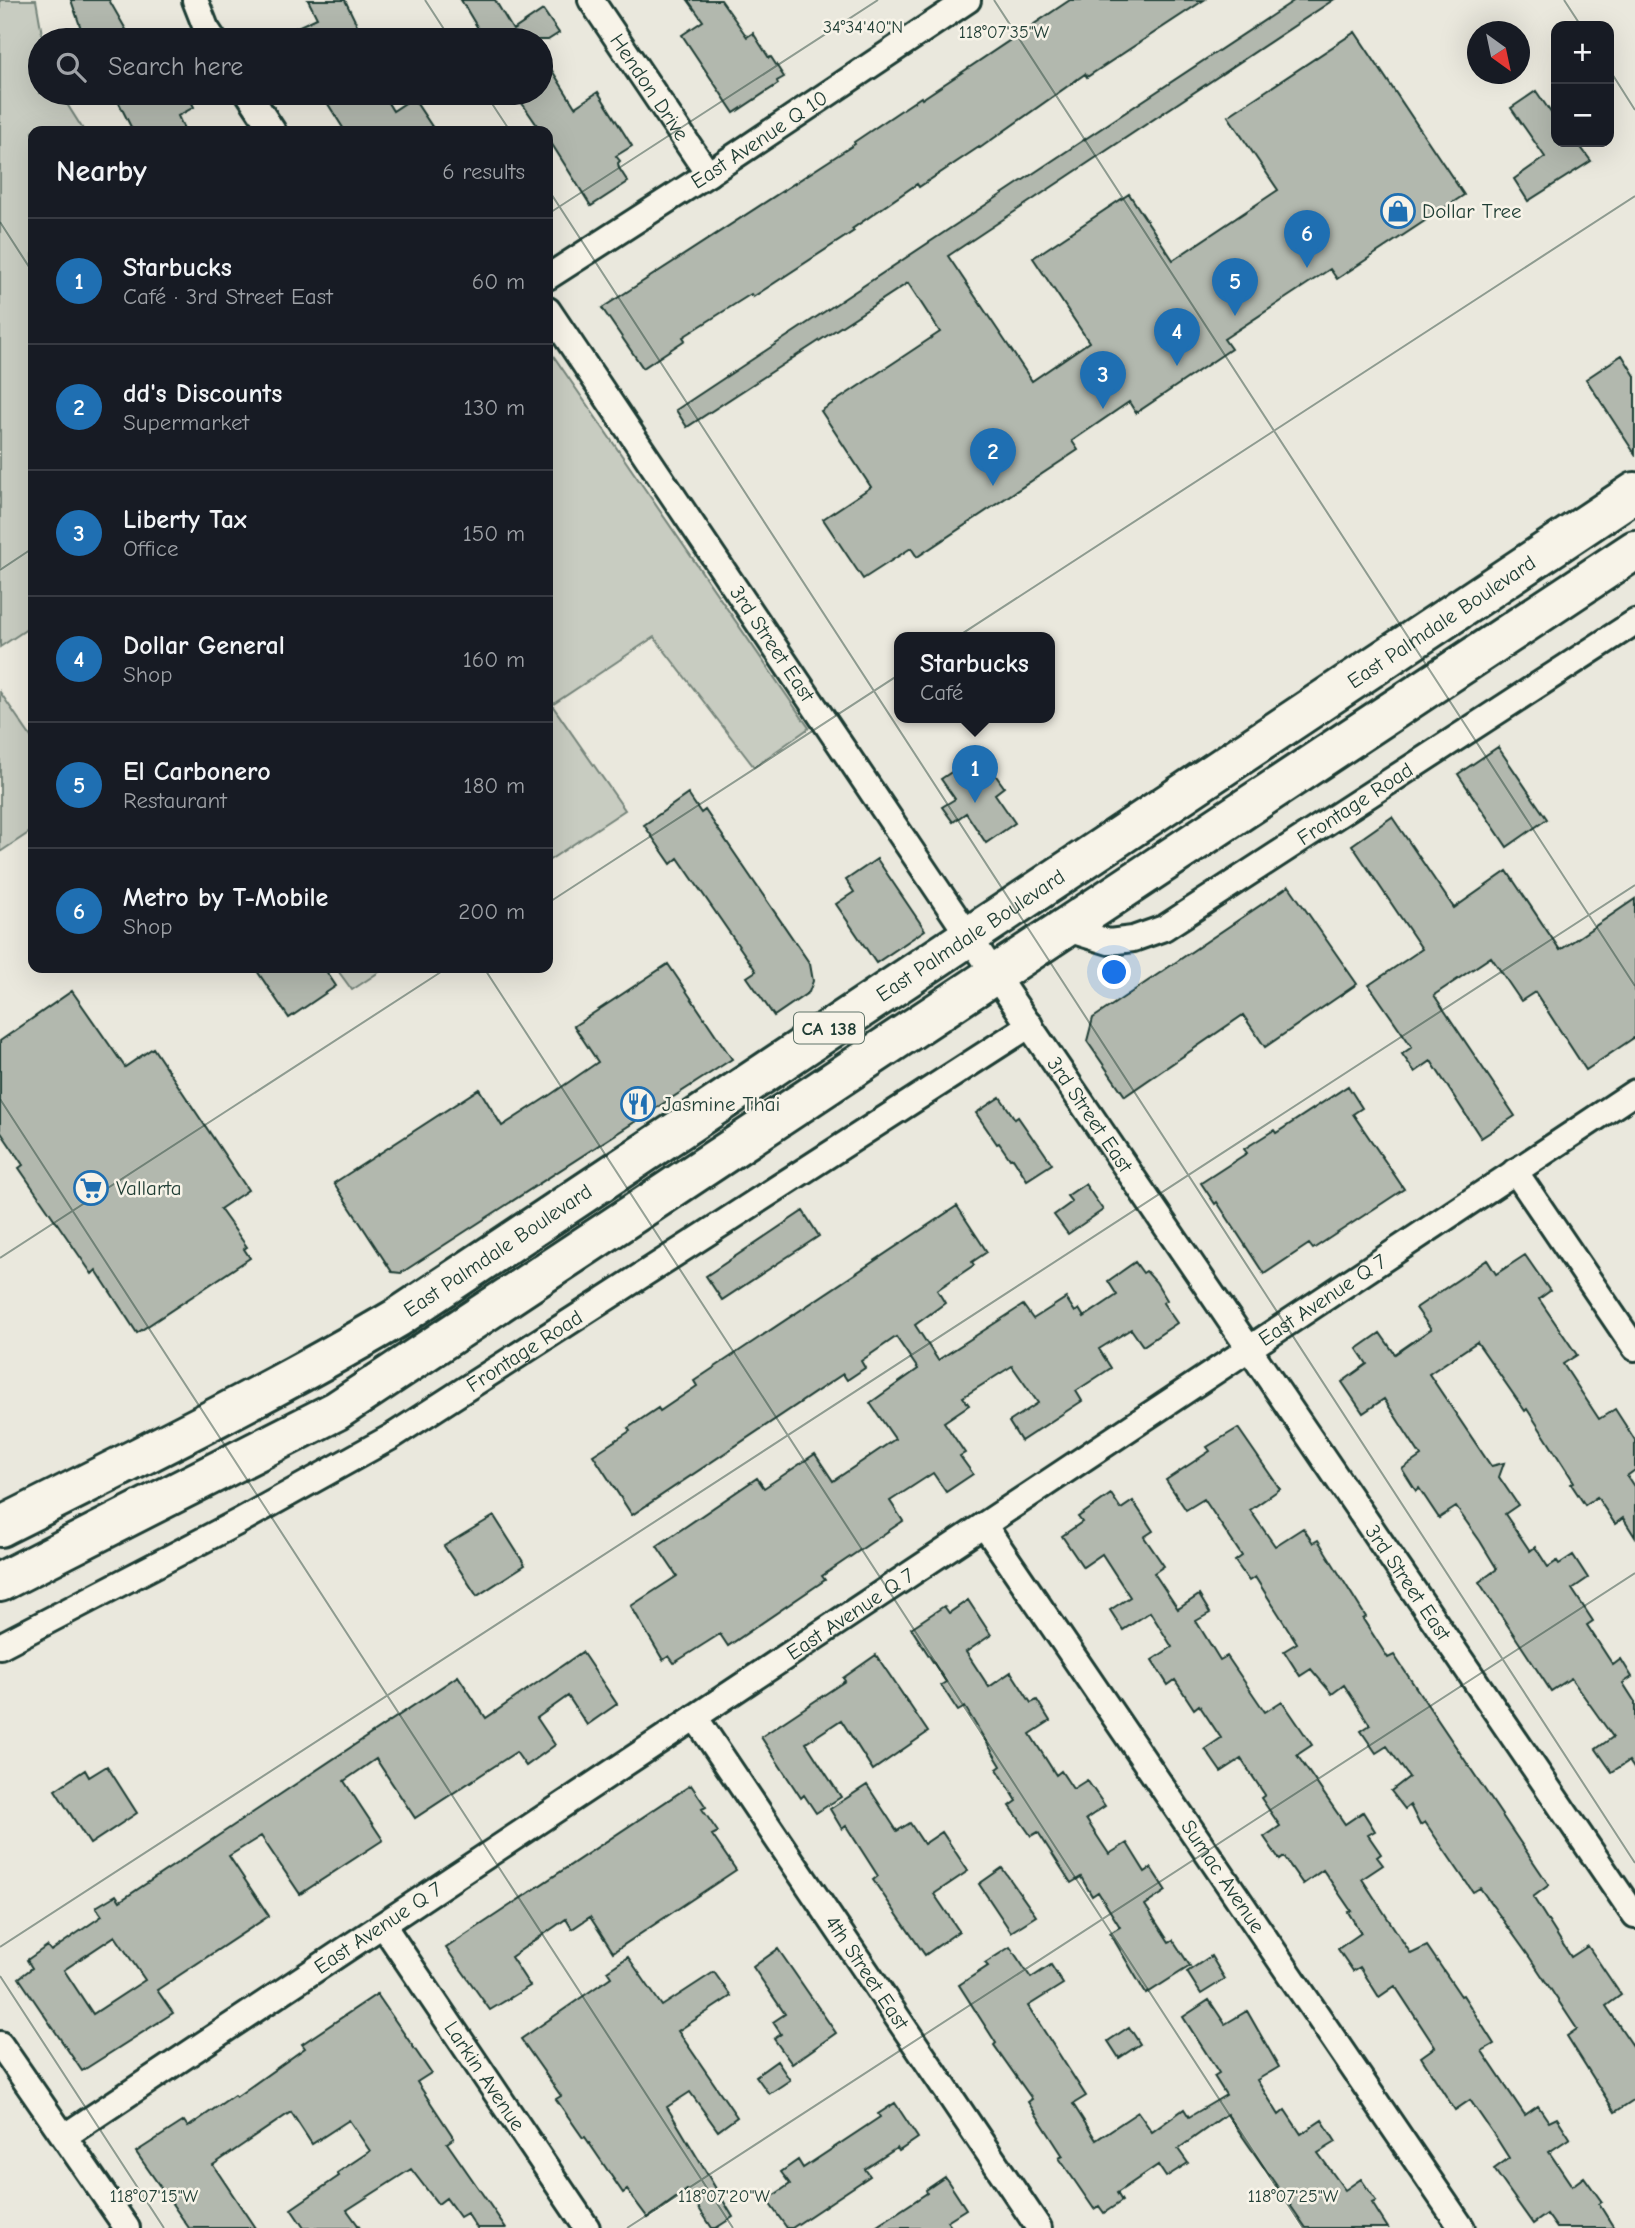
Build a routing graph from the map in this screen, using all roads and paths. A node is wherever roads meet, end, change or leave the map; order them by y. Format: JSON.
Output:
{"nodes":[{"id":1,"x":195,"y":0,"type":"edge"},
{"id":2,"x":591,"y":0,"type":"edge"},
{"id":3,"x":968,"y":0,"type":"edge"},
{"id":4,"x":206,"y":28,"type":"edge"},
{"id":5,"x":256,"y":105,"type":"edge"},
{"id":6,"x":271,"y":126,"type":"edge"},
{"id":7,"x":708,"y":174,"type":"junction"},
{"id":8,"x":553,"y":274,"type":"edge"},
{"id":9,"x":553,"y":317,"type":"edge"},
{"id":10,"x":1635,"y":492,"type":"edge"},
{"id":11,"x":1635,"y":550,"type":"edge"},
{"id":12,"x":1635,"y":622,"type":"edge"},
{"id":13,"x":1064,"y":928,"type":"junction"},
{"id":14,"x":969,"y":937,"type":"junction"},
{"id":15,"x":995,"y":975,"type":"junction"},
{"id":16,"x":1030,"y":1026,"type":"junction"},
{"id":17,"x":1635,"y":1092,"type":"edge"},
{"id":18,"x":1515,"y":1171,"type":"junction"},
{"id":19,"x":1250,"y":1348,"type":"junction"},
{"id":20,"x":1635,"y":1348,"type":"edge"},
{"id":21,"x":984,"y":1525,"type":"junction"},
{"id":22,"x":0,"y":1527,"type":"edge"},
{"id":23,"x":0,"y":1582,"type":"edge"},
{"id":24,"x":0,"y":1646,"type":"edge"},
{"id":25,"x":695,"y":1717,"type":"junction"},
{"id":26,"x":1635,"y":1916,"type":"edge"},
{"id":27,"x":383,"y":1925,"type":"junction"},
{"id":28,"x":0,"y":2044,"type":"edge"},
{"id":29,"x":65,"y":2136,"type":"junction"},
{"id":30,"x":127,"y":2228,"type":"edge"},
{"id":31,"x":587,"y":2228,"type":"edge"},
{"id":32,"x":1039,"y":2228,"type":"edge"},
{"id":33,"x":1462,"y":2228,"type":"edge"}],
"edges":[{"from":1,"to":4,"type":"street"},
{"from":2,"to":7,"type":"street","name":"Hendon Drive"},
{"from":3,"to":7,"type":"street","name":"East Avenue Q 10"},
{"from":5,"to":6,"type":"street"},
{"from":7,"to":8,"type":"street","name":"East Avenue Q 10"},
{"from":9,"to":14,"type":"street","name":"3rd Street East"},
{"from":10,"to":14,"type":"highway","name":"East Palmdale Boulevard","number":"CA 138"},
{"from":11,"to":13,"type":"highway","name":"East Palmdale Boulevard","number":"CA 138"},
{"from":12,"to":13,"type":"street","name":"Frontage Road"},
{"from":13,"to":15,"type":"highway","name":"East Palmdale Boulevard","number":"CA 138"},
{"from":14,"to":15,"type":"street","name":"3rd Street East"},
{"from":14,"to":22,"type":"highway","name":"East Palmdale Boulevard","number":"CA 138"},
{"from":15,"to":16,"type":"street","name":"3rd Street East"},
{"from":15,"to":23,"type":"highway","name":"East Palmdale Boulevard","number":"CA 138"},
{"from":16,"to":19,"type":"street","name":"3rd Street East"},
{"from":16,"to":24,"type":"street","name":"Frontage Road"},
{"from":17,"to":18,"type":"street","name":"East Avenue Q 7"},
{"from":18,"to":19,"type":"street","name":"East Avenue Q 7"},
{"from":18,"to":20,"type":"street"},
{"from":19,"to":21,"type":"street","name":"East Avenue Q 7"},
{"from":19,"to":26,"type":"street","name":"3rd Street East"},
{"from":21,"to":25,"type":"street","name":"East Avenue Q 7"},
{"from":21,"to":33,"type":"street","name":"Sumac Avenue"},
{"from":25,"to":27,"type":"street","name":"East Avenue Q 7"},
{"from":25,"to":32,"type":"street","name":"4th Street East"},
{"from":27,"to":29,"type":"street","name":"East Avenue Q 7"},
{"from":27,"to":31,"type":"street","name":"Larkin Avenue"},
{"from":28,"to":29,"type":"street"},
{"from":29,"to":30,"type":"street"}]}
